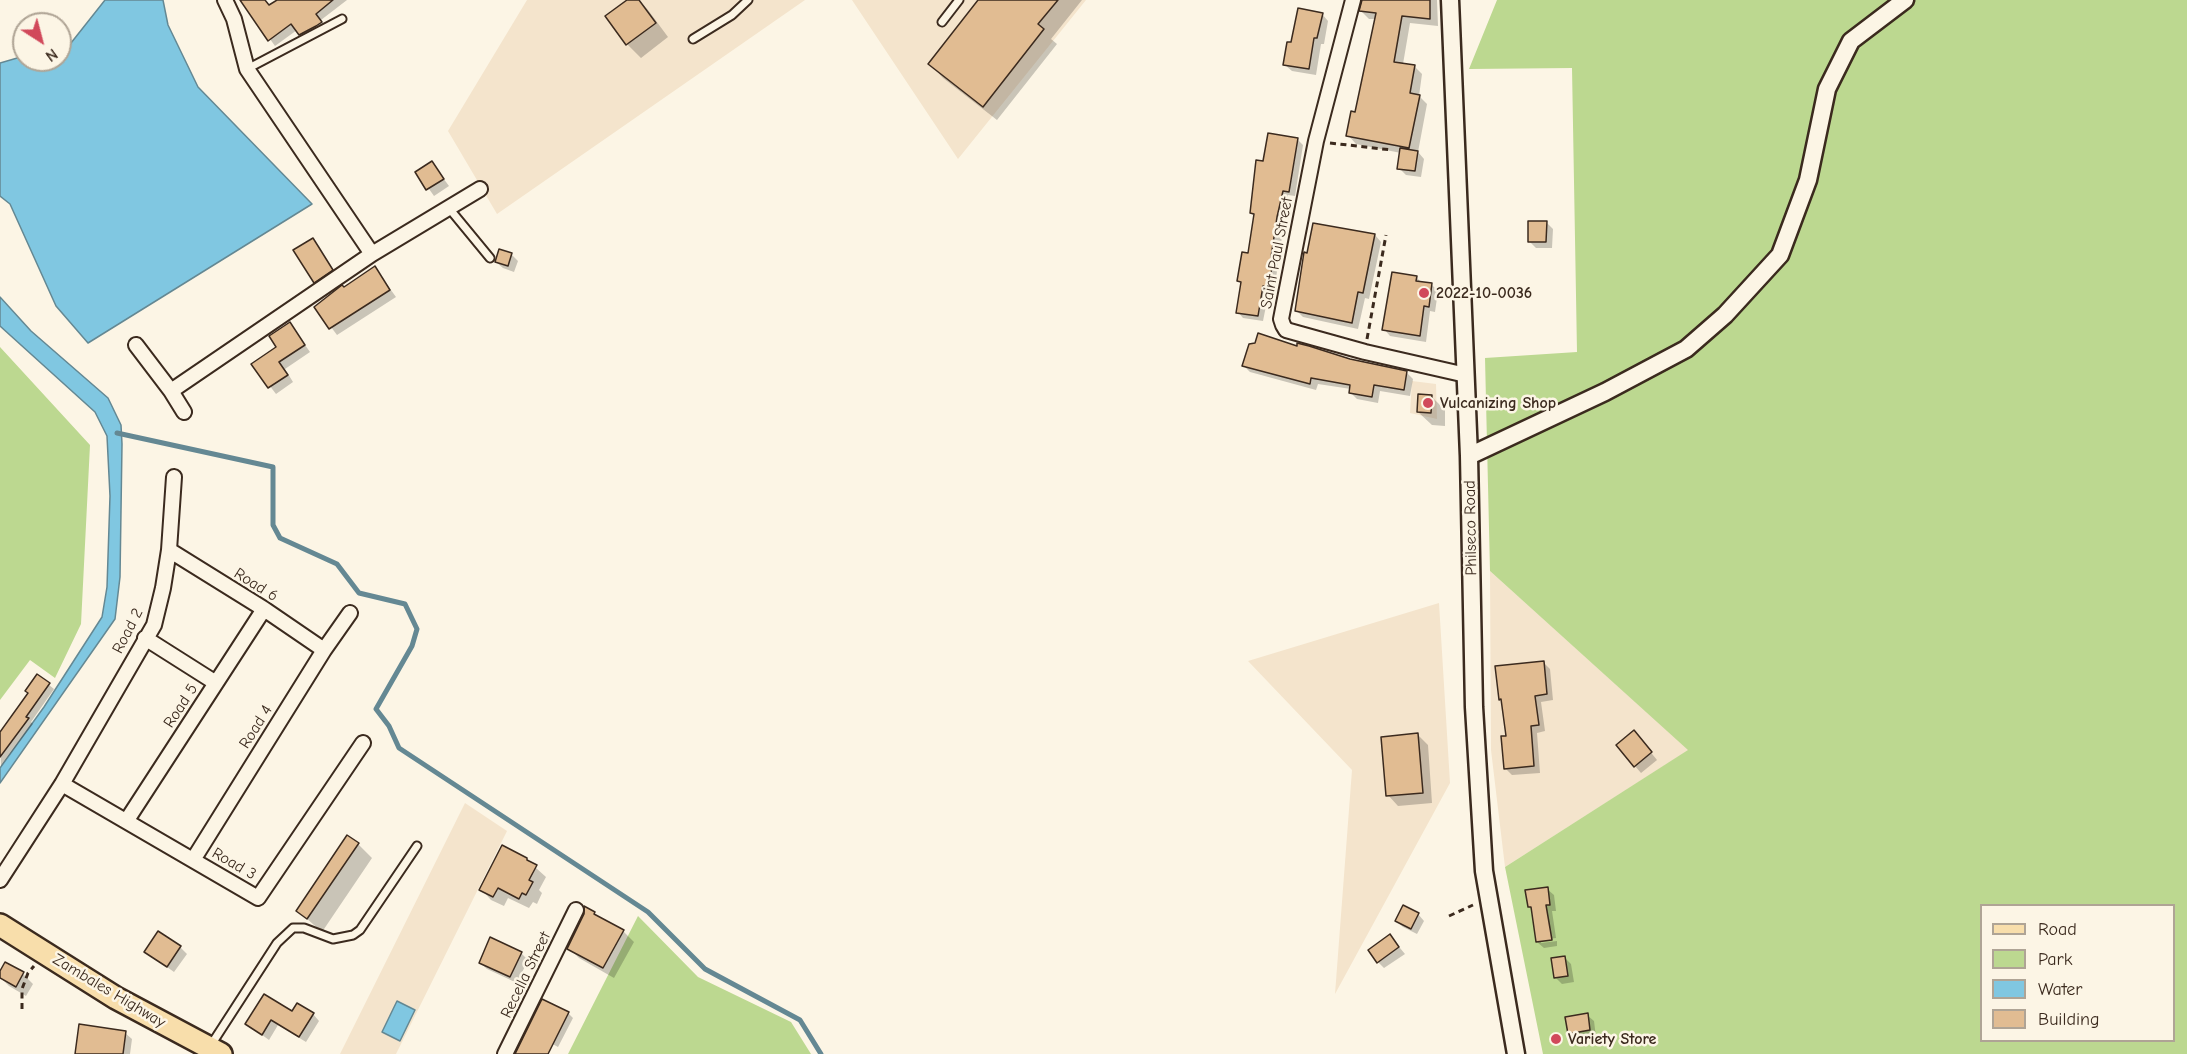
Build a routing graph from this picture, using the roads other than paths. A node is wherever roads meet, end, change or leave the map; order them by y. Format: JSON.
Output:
{"nodes":[{"id":1,"x":225,"y":0,"type":"edge"},
{"id":2,"x":748,"y":0,"type":"edge"},
{"id":3,"x":959,"y":0,"type":"edge"},
{"id":4,"x":1353,"y":0,"type":"edge"},
{"id":5,"x":1450,"y":0,"type":"edge"},
{"id":6,"x":1905,"y":0,"type":"edge"},
{"id":7,"x":342,"y":19,"type":"dead end"},
{"id":8,"x":942,"y":22,"type":"dead end"},
{"id":9,"x":693,"y":39,"type":"dead end"},
{"id":10,"x":247,"y":69,"type":"junction"},
{"id":11,"x":480,"y":189,"type":"dead end"},
{"id":12,"x":448,"y":207,"type":"junction"},
{"id":13,"x":372,"y":254,"type":"junction"},
{"id":14,"x":490,"y":258,"type":"dead end"},
{"id":15,"x":136,"y":345,"type":"dead end"},
{"id":16,"x":1466,"y":375,"type":"junction"},
{"id":17,"x":171,"y":391,"type":"junction"},
{"id":18,"x":184,"y":412,"type":"dead end"},
{"id":19,"x":1469,"y":456,"type":"junction"},
{"id":20,"x":174,"y":477,"type":"dead end"},
{"id":21,"x":169,"y":550,"type":"junction"},
{"id":22,"x":264,"y":609,"type":"junction"},
{"id":23,"x":350,"y":612,"type":"dead end"},
{"id":24,"x":145,"y":638,"type":"junction"},
{"id":25,"x":324,"y":650,"type":"junction"},
{"id":26,"x":216,"y":683,"type":"junction"},
{"id":27,"x":363,"y":743,"type":"dead end"},
{"id":28,"x":62,"y":784,"type":"junction"},
{"id":29,"x":127,"y":820,"type":"junction"},
{"id":30,"x":417,"y":846,"type":"dead end"},
{"id":31,"x":193,"y":860,"type":"junction"},
{"id":32,"x":0,"y":880,"type":"edge"},
{"id":33,"x":576,"y":910,"type":"dead end"},
{"id":34,"x":0,"y":925,"type":"edge"},
{"id":35,"x":215,"y":1051,"type":"edge"},
{"id":36,"x":505,"y":1054,"type":"edge"},
{"id":37,"x":1516,"y":1054,"type":"edge"}],
"edges":[{"from":1,"to":10,"type":"street"},
{"from":2,"to":9,"type":"lane"},
{"from":3,"to":8,"type":"lane"},
{"from":4,"to":16,"type":"street","name":"Saint Paul Street"},
{"from":5,"to":16,"type":"street","name":"Philseco Road"},
{"from":6,"to":19,"type":"street"},
{"from":7,"to":10,"type":"lane"},
{"from":10,"to":13,"type":"street"},
{"from":11,"to":12,"type":"street"},
{"from":12,"to":13,"type":"street"},
{"from":12,"to":14,"type":"lane"},
{"from":13,"to":17,"type":"street"},
{"from":15,"to":17,"type":"street"},
{"from":16,"to":19,"type":"street","name":"Philseco Road"},
{"from":17,"to":18,"type":"street"},
{"from":19,"to":37,"type":"street","name":"Philseco Road"},
{"from":20,"to":21,"type":"street","name":"Road 2"},
{"from":21,"to":22,"type":"street","name":"Road 6"},
{"from":21,"to":24,"type":"street","name":"Road 2"},
{"from":22,"to":25,"type":"street","name":"Road 6"},
{"from":22,"to":26,"type":"street","name":"Road 5"},
{"from":23,"to":25,"type":"street","name":"Road 4"},
{"from":24,"to":26,"type":"street"},
{"from":24,"to":28,"type":"street","name":"Road 2"},
{"from":25,"to":31,"type":"street","name":"Road 4"},
{"from":26,"to":29,"type":"street","name":"Road 5"},
{"from":27,"to":31,"type":"street","name":"Road 3"},
{"from":28,"to":29,"type":"street","name":"Road 3"},
{"from":28,"to":32,"type":"street","name":"Road 2"},
{"from":29,"to":31,"type":"street","name":"Road 3"},
{"from":30,"to":35,"type":"lane"},
{"from":33,"to":36,"type":"street","name":"Recella Street"},
{"from":34,"to":35,"type":"main road","name":"Zambales Highway"}]}
